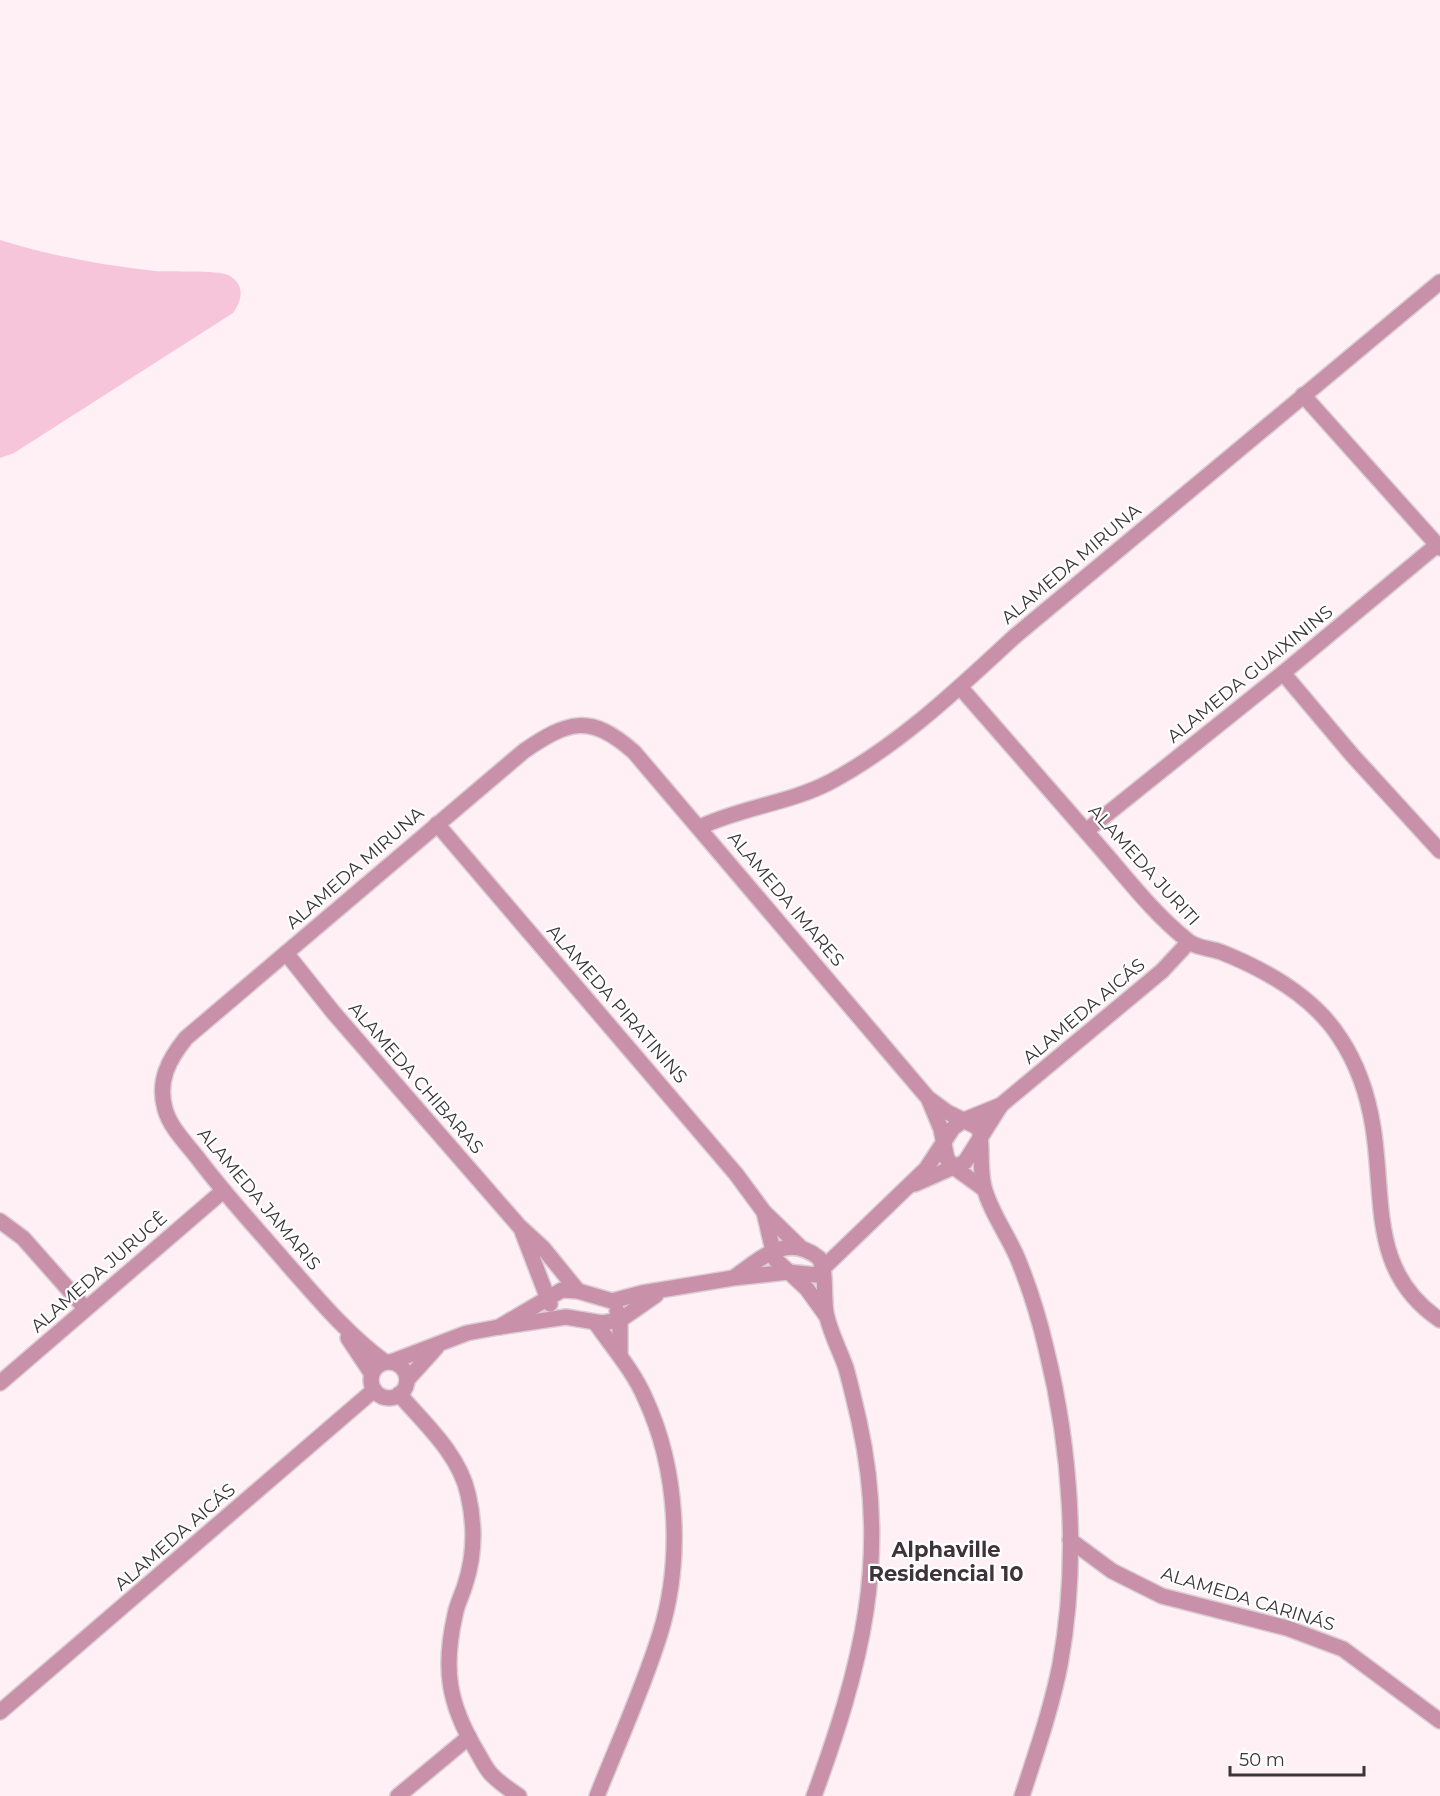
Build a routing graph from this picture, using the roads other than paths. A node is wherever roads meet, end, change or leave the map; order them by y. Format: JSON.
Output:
{"nodes":[{"id":1,"x":1440,"y":282,"type":"edge"},
{"id":2,"x":1303,"y":395,"type":"junction"},
{"id":3,"x":1438,"y":546,"type":"edge"},
{"id":4,"x":1283,"y":673,"type":"junction"},
{"id":5,"x":960,"y":687,"type":"junction"},
{"id":6,"x":609,"y":732,"type":"joint"},
{"id":7,"x":437,"y":824,"type":"junction"},
{"id":8,"x":700,"y":827,"type":"junction"},
{"id":9,"x":1086,"y":831,"type":"junction"},
{"id":10,"x":1440,"y":851,"type":"edge"},
{"id":11,"x":1189,"y":942,"type":"junction"},
{"id":12,"x":286,"y":953,"type":"junction"},
{"id":13,"x":162,"y":1089,"type":"joint"},
{"id":14,"x":928,"y":1098,"type":"junction"},
{"id":15,"x":1001,"y":1105,"type":"junction"},
{"id":16,"x":964,"y":1120,"type":"junction"},
{"id":17,"x":980,"y":1142,"type":"junction"},
{"id":18,"x":944,"y":1144,"type":"junction"},
{"id":19,"x":955,"y":1168,"type":"junction"},
{"id":20,"x":910,"y":1186,"type":"junction"},
{"id":21,"x":984,"y":1189,"type":"junction"},
{"id":22,"x":223,"y":1191,"type":"junction"},
{"id":23,"x":764,"y":1212,"type":"junction"},
{"id":24,"x":0,"y":1221,"type":"edge"},
{"id":25,"x":519,"y":1226,"type":"junction"},
{"id":26,"x":856,"y":1237,"type":"junction"},
{"id":27,"x":771,"y":1250,"type":"junction"},
{"id":28,"x":808,"y":1251,"type":"junction"},
{"id":29,"x":788,"y":1272,"type":"junction"},
{"id":30,"x":822,"y":1272,"type":"junction"},
{"id":31,"x":733,"y":1278,"type":"junction"},
{"id":32,"x":663,"y":1290,"type":"junction"},
{"id":33,"x":578,"y":1292,"type":"junction"},
{"id":34,"x":548,"y":1296,"type":"junction"},
{"id":35,"x":612,"y":1301,"type":"junction"},
{"id":36,"x":86,"y":1308,"type":"junction"},
{"id":37,"x":826,"y":1316,"type":"junction"},
{"id":38,"x":556,"y":1318,"type":"junction"},
{"id":39,"x":620,"y":1320,"type":"junction"},
{"id":40,"x":1440,"y":1320,"type":"edge"},
{"id":41,"x":595,"y":1322,"type":"junction"},
{"id":42,"x":341,"y":1325,"type":"junction"},
{"id":43,"x":500,"y":1327,"type":"junction"},
{"id":44,"x":446,"y":1341,"type":"junction"},
{"id":45,"x":620,"y":1355,"type":"junction"},
{"id":46,"x":388,"y":1362,"type":"junction"},
{"id":47,"x":372,"y":1374,"type":"junction"},
{"id":48,"x":406,"y":1380,"type":"junction"},
{"id":49,"x":0,"y":1383,"type":"edge"},
{"id":50,"x":374,"y":1390,"type":"junction"},
{"id":51,"x":399,"y":1394,"type":"junction"},
{"id":52,"x":1070,"y":1540,"type":"junction"},
{"id":53,"x":0,"y":1713,"type":"edge"},
{"id":54,"x":1440,"y":1722,"type":"edge"},
{"id":55,"x":469,"y":1737,"type":"junction"},
{"id":56,"x":398,"y":1796,"type":"edge"},
{"id":57,"x":519,"y":1796,"type":"edge"},
{"id":58,"x":597,"y":1796,"type":"edge"},
{"id":59,"x":814,"y":1796,"type":"edge"},
{"id":60,"x":1022,"y":1796,"type":"edge"}],
"edges":[{"from":1,"to":2,"type":"street","name":"ALAMEDA MIRUNA"},
{"from":2,"to":3,"type":"street"},
{"from":2,"to":5,"type":"street","name":"ALAMEDA MIRUNA"},
{"from":3,"to":4,"type":"street","name":"ALAMEDA GUAIXININS"},
{"from":4,"to":9,"type":"street","name":"ALAMEDA GUAIXININS"},
{"from":4,"to":10,"type":"street"},
{"from":5,"to":8,"type":"street","name":"ALAMEDA MIRUNA"},
{"from":5,"to":9,"type":"street","name":"ALAMEDA JURITI"},
{"from":6,"to":7,"type":"street","name":"ALAMEDA MIRUNA"},
{"from":6,"to":8,"type":"street","name":"ALAMEDA IMARES"},
{"from":7,"to":12,"type":"street","name":"ALAMEDA MIRUNA"},
{"from":7,"to":23,"type":"street","name":"ALAMEDA PIRATININS"},
{"from":8,"to":14,"type":"street","name":"ALAMEDA IMARES"},
{"from":9,"to":11,"type":"street","name":"ALAMEDA JURITI"},
{"from":11,"to":15,"type":"street","name":"ALAMEDA AICÁS"},
{"from":11,"to":40,"type":"street","name":"ALAMEDA JURITI"},
{"from":12,"to":13,"type":"street","name":"ALAMEDA MIRUNA"},
{"from":12,"to":25,"type":"street","name":"ALAMEDA CHIBARAS"},
{"from":13,"to":22,"type":"street","name":"ALAMEDA JAMARIS"},
{"from":14,"to":16,"type":"street"},
{"from":14,"to":18,"type":"street"},
{"from":15,"to":16,"type":"street","name":"ALAMEDA AICÁS"},
{"from":15,"to":17,"type":"street","name":"ALAMEDA AICÁS"},
{"from":16,"to":17,"type":"street"},
{"from":16,"to":18,"type":"street","name":"ALAMEDA AICÁS"},
{"from":17,"to":19,"type":"street","name":"ALAMEDA AICÁS"},
{"from":17,"to":21,"type":"street"},
{"from":18,"to":19,"type":"street"},
{"from":18,"to":20,"type":"street","name":"ALAMEDA AICÁS"},
{"from":19,"to":20,"type":"street","name":"ALAMEDA AICÁS"},
{"from":19,"to":21,"type":"street"},
{"from":20,"to":26,"type":"street","name":"ALAMEDA AICÁS"},
{"from":21,"to":52,"type":"street"},
{"from":22,"to":36,"type":"street","name":"ALAMEDA JURUCÊ"},
{"from":22,"to":42,"type":"street","name":"ALAMEDA JAMARIS"},
{"from":23,"to":27,"type":"street"},
{"from":23,"to":28,"type":"street","name":"ALAMEDA PIRATININS"},
{"from":24,"to":36,"type":"street"},
{"from":25,"to":33,"type":"street"},
{"from":25,"to":34,"type":"street"},
{"from":26,"to":28,"type":"street","name":"ALAMEDA AICÁS"},
{"from":26,"to":30,"type":"street","name":"ALAMEDA AICÁS"},
{"from":27,"to":28,"type":"street","name":"ALAMEDA AICÁS"},
{"from":27,"to":29,"type":"street"},
{"from":27,"to":31,"type":"street"},
{"from":28,"to":30,"type":"street"},
{"from":29,"to":30,"type":"street"},
{"from":29,"to":31,"type":"street"},
{"from":29,"to":37,"type":"street"},
{"from":30,"to":37,"type":"street"},
{"from":31,"to":32,"type":"street"},
{"from":32,"to":35,"type":"street"},
{"from":32,"to":39,"type":"street"},
{"from":33,"to":34,"type":"street"},
{"from":33,"to":35,"type":"street"},
{"from":34,"to":38,"type":"street"},
{"from":34,"to":43,"type":"street"},
{"from":35,"to":39,"type":"street"},
{"from":36,"to":49,"type":"street","name":"ALAMEDA JURUCÊ"},
{"from":37,"to":59,"type":"street"},
{"from":38,"to":41,"type":"street"},
{"from":38,"to":43,"type":"street"},
{"from":39,"to":41,"type":"street"},
{"from":39,"to":45,"type":"street"},
{"from":41,"to":45,"type":"street"},
{"from":42,"to":46,"type":"street","name":"ALAMEDA JAMARIS"},
{"from":42,"to":47,"type":"street","name":"ALAMEDA JAMARIS"},
{"from":43,"to":44,"type":"street"},
{"from":44,"to":46,"type":"street"},
{"from":44,"to":48,"type":"street"},
{"from":45,"to":58,"type":"street"},
{"from":46,"to":47,"type":"street"},
{"from":46,"to":48,"type":"street"},
{"from":47,"to":50,"type":"street"},
{"from":48,"to":51,"type":"street"},
{"from":50,"to":51,"type":"street"},
{"from":50,"to":53,"type":"street","name":"ALAMEDA AICÁS"},
{"from":51,"to":55,"type":"street"},
{"from":52,"to":54,"type":"street","name":"ALAMEDA CARINÁS"},
{"from":52,"to":60,"type":"street"},
{"from":55,"to":56,"type":"street"},
{"from":55,"to":57,"type":"street"}]}
